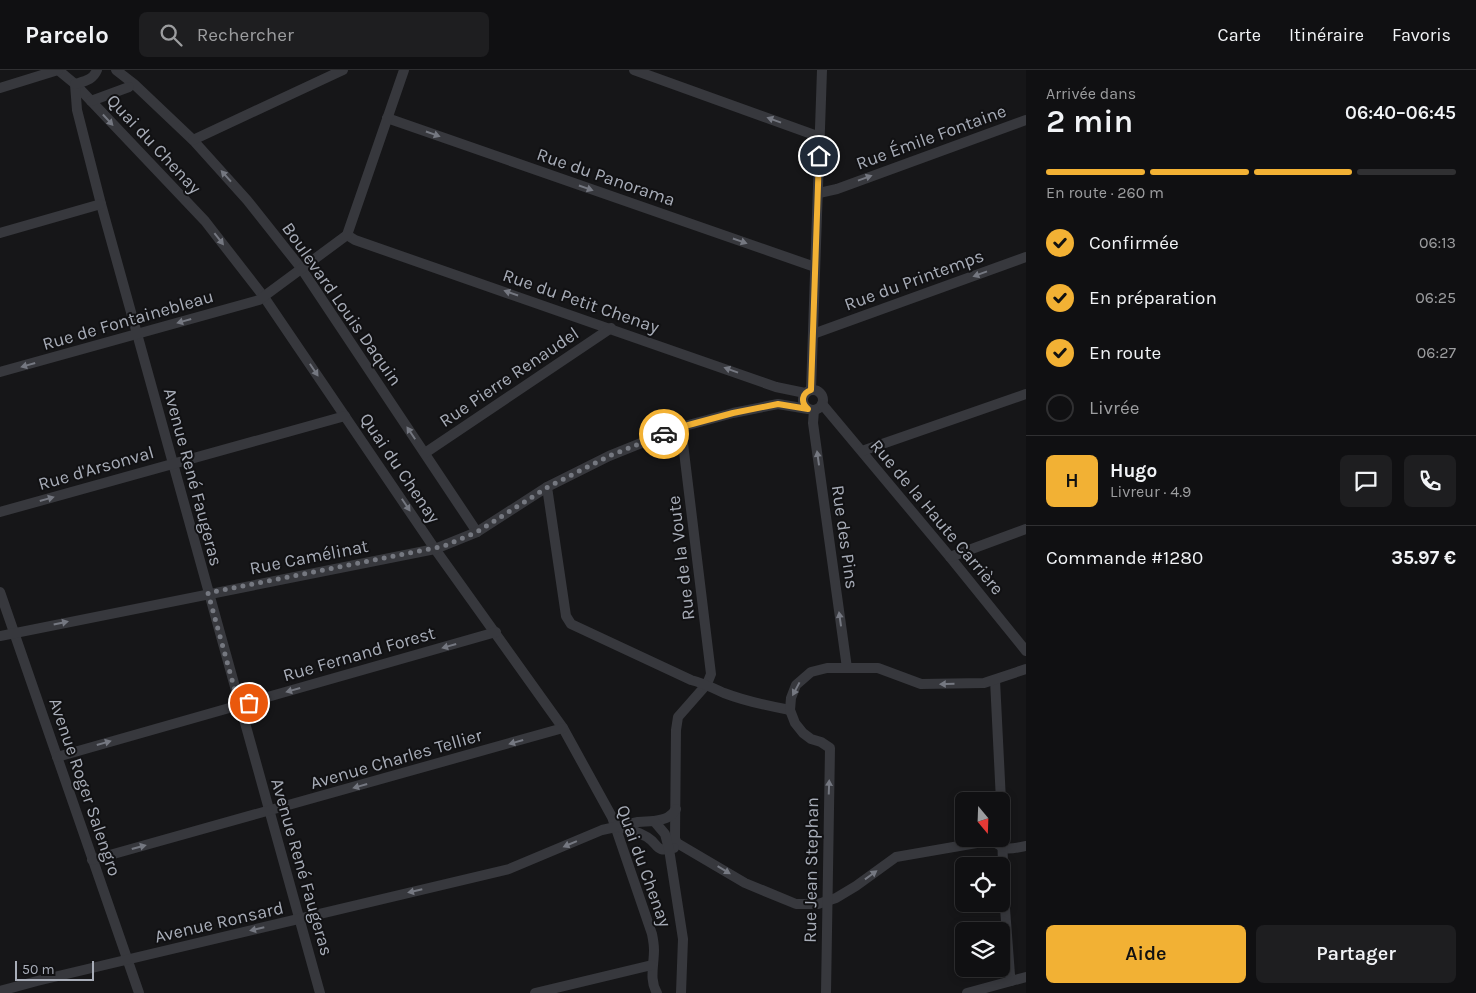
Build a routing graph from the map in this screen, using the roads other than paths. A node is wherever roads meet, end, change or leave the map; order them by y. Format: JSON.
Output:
{"nodes":[{"id":1,"x":58,"y":70,"type":"edge"},
{"id":2,"x":97,"y":70,"type":"edge"},
{"id":3,"x":116,"y":70,"type":"edge"},
{"id":4,"x":343,"y":70,"type":"edge"},
{"id":5,"x":404,"y":70,"type":"edge"},
{"id":6,"x":634,"y":70,"type":"edge"},
{"id":7,"x":822,"y":70,"type":"edge"},
{"id":8,"x":75,"y":84,"type":"junction"},
{"id":9,"x":129,"y":87,"type":"dead end"},
{"id":10,"x":0,"y":88,"type":"edge"},
{"id":11,"x":91,"y":101,"type":"junction"},
{"id":12,"x":387,"y":118,"type":"junction"},
{"id":13,"x":1026,"y":120,"type":"edge"},
{"id":14,"x":820,"y":137,"type":"junction"},
{"id":15,"x":193,"y":140,"type":"junction"},
{"id":16,"x":819,"y":193,"type":"junction"},
{"id":17,"x":101,"y":204,"type":"junction"},
{"id":18,"x":0,"y":233,"type":"edge"},
{"id":19,"x":347,"y":235,"type":"junction"},
{"id":20,"x":1026,"y":258,"type":"edge"},
{"id":21,"x":815,"y":267,"type":"junction"},
{"id":22,"x":301,"y":268,"type":"junction"},
{"id":23,"x":264,"y":297,"type":"junction"},
{"id":24,"x":611,"y":328,"type":"junction"},
{"id":25,"x":137,"y":334,"type":"junction"},
{"id":26,"x":813,"y":334,"type":"junction"},
{"id":27,"x":0,"y":372,"type":"edge"},
{"id":28,"x":776,"y":387,"type":"junction"},
{"id":29,"x":808,"y":391,"type":"junction"},
{"id":30,"x":1026,"y":394,"type":"edge"},
{"id":31,"x":778,"y":404,"type":"junction"},
{"id":32,"x":815,"y":408,"type":"junction"},
{"id":33,"x":345,"y":416,"type":"junction"},
{"id":34,"x":681,"y":427,"type":"junction"},
{"id":35,"x":862,"y":451,"type":"junction"},
{"id":36,"x":425,"y":453,"type":"junction"},
{"id":37,"x":173,"y":464,"type":"junction"},
{"id":38,"x":548,"y":487,"type":"junction"},
{"id":39,"x":0,"y":512,"type":"edge"},
{"id":40,"x":1026,"y":529,"type":"edge"},
{"id":41,"x":477,"y":532,"type":"junction"},
{"id":42,"x":435,"y":549,"type":"junction"},
{"id":43,"x":950,"y":557,"type":"junction"},
{"id":44,"x":0,"y":592,"type":"edge"},
{"id":45,"x":208,"y":593,"type":"junction"},
{"id":46,"x":496,"y":632,"type":"junction"},
{"id":47,"x":14,"y":633,"type":"junction"},
{"id":48,"x":0,"y":636,"type":"edge"},
{"id":49,"x":1026,"y":651,"type":"edge"},
{"id":50,"x":847,"y":668,"type":"junction"},
{"id":51,"x":1026,"y":669,"type":"edge"},
{"id":52,"x":995,"y":680,"type":"junction"},
{"id":53,"x":707,"y":684,"type":"junction"},
{"id":54,"x":239,"y":705,"type":"junction"},
{"id":55,"x":790,"y":710,"type":"junction"},
{"id":56,"x":563,"y":728,"type":"junction"},
{"id":57,"x":57,"y":757,"type":"junction"},
{"id":58,"x":1001,"y":792,"type":"edge"},
{"id":59,"x":676,"y":809,"type":"junction"},
{"id":60,"x":269,"y":811,"type":"junction"},
{"id":61,"x":654,"y":821,"type":"junction"},
{"id":62,"x":616,"y":826,"type":"junction"},
{"id":63,"x":682,"y":846,"type":"junction"},
{"id":64,"x":1026,"y":846,"type":"edge"},
{"id":65,"x":955,"y":847,"type":"edge"},
{"id":66,"x":1004,"y":848,"type":"joint"},
{"id":67,"x":669,"y":849,"type":"junction"},
{"id":68,"x":92,"y":860,"type":"junction"},
{"id":69,"x":826,"y":901,"type":"junction"},
{"id":70,"x":300,"y":919,"type":"junction"},
{"id":71,"x":128,"y":960,"type":"junction"},
{"id":72,"x":652,"y":965,"type":"junction"},
{"id":73,"x":1026,"y":977,"type":"edge"},
{"id":74,"x":1011,"y":981,"type":"junction"},
{"id":75,"x":0,"y":991,"type":"edge"},
{"id":76,"x":139,"y":993,"type":"edge"},
{"id":77,"x":320,"y":993,"type":"edge"},
{"id":78,"x":535,"y":993,"type":"edge"},
{"id":79,"x":657,"y":993,"type":"edge"},
{"id":80,"x":681,"y":993,"type":"edge"},
{"id":81,"x":826,"y":993,"type":"edge"},
{"id":82,"x":967,"y":993,"type":"edge"}],
"edges":[{"from":1,"to":8,"type":"street","name":"Quai du Chenay"},
{"from":1,"to":10,"type":"street"},
{"from":2,"to":8,"type":"street"},
{"from":3,"to":15,"type":"street","name":"Boulevard Louis Daquin"},
{"from":4,"to":15,"type":"street"},
{"from":5,"to":12,"type":"street"},
{"from":14,"to":6,"type":"street","one_way":true},
{"from":7,"to":14,"type":"street"},
{"from":8,"to":11,"type":"street","name":"Quai du Chenay"},
{"from":8,"to":17,"type":"street","name":"Avenue René Faugeras"},
{"from":9,"to":11,"type":"street"},
{"from":11,"to":23,"type":"street","name":"Quai du Chenay","one_way":true},
{"from":12,"to":19,"type":"street"},
{"from":12,"to":21,"type":"street","name":"Rue du Panorama","one_way":true},
{"from":16,"to":13,"type":"street","name":"Rue Émile Fontaine","one_way":true},
{"from":14,"to":16,"type":"street"},
{"from":22,"to":15,"type":"street","name":"Boulevard Louis Daquin","one_way":true},
{"from":16,"to":21,"type":"street"},
{"from":17,"to":18,"type":"street"},
{"from":17,"to":25,"type":"street","name":"Avenue René Faugeras"},
{"from":19,"to":22,"type":"street","name":"Rue de Fontainebleau"},
{"from":24,"to":19,"type":"street","name":"Rue du Petit Chenay","one_way":true},
{"from":20,"to":26,"type":"street","name":"Rue du Printemps","one_way":true},
{"from":21,"to":26,"type":"street"},
{"from":22,"to":23,"type":"street","name":"Rue de Fontainebleau"},
{"from":36,"to":22,"type":"street","name":"Boulevard Louis Daquin","one_way":true},
{"from":23,"to":25,"type":"street","name":"Rue de Fontainebleau","one_way":true},
{"from":23,"to":33,"type":"street","name":"Quai du Chenay","one_way":true},
{"from":28,"to":24,"type":"street","name":"Rue du Petit Chenay","one_way":true},
{"from":24,"to":36,"type":"street","name":"Rue Pierre Renaudel"},
{"from":25,"to":27,"type":"street","name":"Rue de Fontainebleau","one_way":true},
{"from":25,"to":37,"type":"street","name":"Avenue René Faugeras"},
{"from":26,"to":29,"type":"street"},
{"from":28,"to":29,"type":"street","name":"Rue du Petit Chenay"},
{"from":28,"to":31,"type":"street"},
{"from":29,"to":32,"type":"street","name":"Rue des Pins"},
{"from":29,"to":32,"type":"street","name":"Rue de la Haute Carrière"},
{"from":30,"to":35,"type":"street"},
{"from":31,"to":32,"type":"street"},
{"from":31,"to":34,"type":"street","name":"Rue Camélinat"},
{"from":32,"to":35,"type":"street","name":"Rue de la Haute Carrière"},
{"from":50,"to":32,"type":"street","name":"Rue des Pins","one_way":true},
{"from":33,"to":37,"type":"street","name":"Rue d'Arsonval"},
{"from":33,"to":42,"type":"street","name":"Quai du Chenay","one_way":true},
{"from":34,"to":38,"type":"street","name":"Rue Camélinat"},
{"from":34,"to":53,"type":"street","name":"Rue de la Voute"},
{"from":35,"to":43,"type":"street","name":"Rue de la Haute Carrière"},
{"from":36,"to":41,"type":"street","name":"Boulevard Louis Daquin"},
{"from":39,"to":37,"type":"street","name":"Rue d'Arsonval","one_way":true},
{"from":37,"to":45,"type":"street","name":"Avenue René Faugeras"},
{"from":38,"to":41,"type":"street","name":"Rue Camélinat"},
{"from":38,"to":53,"type":"street"},
{"from":40,"to":43,"type":"street"},
{"from":41,"to":42,"type":"street","name":"Rue Camélinat"},
{"from":42,"to":45,"type":"street","name":"Rue Camélinat"},
{"from":42,"to":46,"type":"street","name":"Quai du Chenay"},
{"from":43,"to":49,"type":"street","name":"Rue de la Haute Carrière"},
{"from":44,"to":47,"type":"street","name":"Avenue Roger Salengro"},
{"from":47,"to":45,"type":"street","name":"Rue Camélinat","one_way":true},
{"from":45,"to":54,"type":"street","name":"Avenue René Faugeras"},
{"from":46,"to":54,"type":"street","name":"Rue Fernand Forest","one_way":true},
{"from":46,"to":56,"type":"street","name":"Quai du Chenay"},
{"from":47,"to":48,"type":"street","name":"Rue Camélinat"},
{"from":47,"to":57,"type":"street","name":"Avenue Roger Salengro"},
{"from":52,"to":50,"type":"street","one_way":true},
{"from":50,"to":55,"type":"street","one_way":true},
{"from":51,"to":52,"type":"street"},
{"from":52,"to":58,"type":"street"},
{"from":53,"to":55,"type":"street"},
{"from":53,"to":59,"type":"street"},
{"from":57,"to":54,"type":"street","name":"Rue Fernand Forest","one_way":true},
{"from":54,"to":60,"type":"street","name":"Avenue René Faugeras"},
{"from":69,"to":55,"type":"street","name":"Rue Jean Stephan","one_way":true},
{"from":56,"to":60,"type":"street","name":"Avenue Charles Tellier","one_way":true},
{"from":56,"to":62,"type":"street","name":"Quai du Chenay"},
{"from":57,"to":68,"type":"street","name":"Avenue Roger Salengro"},
{"from":59,"to":61,"type":"street","name":"Avenue Ronsard"},
{"from":59,"to":63,"type":"street"},
{"from":68,"to":60,"type":"street","name":"Avenue Charles Tellier","one_way":true},
{"from":60,"to":70,"type":"street","name":"Avenue René Faugeras"},
{"from":61,"to":62,"type":"street","name":"Avenue Ronsard"},
{"from":61,"to":67,"type":"street"},
{"from":62,"to":67,"type":"street"},
{"from":62,"to":70,"type":"street","name":"Avenue Ronsard","one_way":true},
{"from":62,"to":72,"type":"street","name":"Quai du Chenay"},
{"from":63,"to":67,"type":"street"},
{"from":63,"to":69,"type":"street","one_way":true},
{"from":64,"to":66,"type":"street"},
{"from":69,"to":65,"type":"street","one_way":true},
{"from":66,"to":74,"type":"street"},
{"from":67,"to":80,"type":"street"},
{"from":68,"to":71,"type":"street","name":"Avenue Roger Salengro"},
{"from":69,"to":81,"type":"street","name":"Rue Jean Stephan"},
{"from":70,"to":71,"type":"street","name":"Avenue Ronsard","one_way":true},
{"from":70,"to":77,"type":"street","name":"Avenue René Faugeras"},
{"from":71,"to":75,"type":"street","name":"Avenue Ronsard"},
{"from":71,"to":76,"type":"street","name":"Avenue Roger Salengro"},
{"from":72,"to":78,"type":"street"},
{"from":72,"to":79,"type":"street","name":"Quai du Chenay"},
{"from":73,"to":74,"type":"street"},
{"from":74,"to":82,"type":"street"}]}
